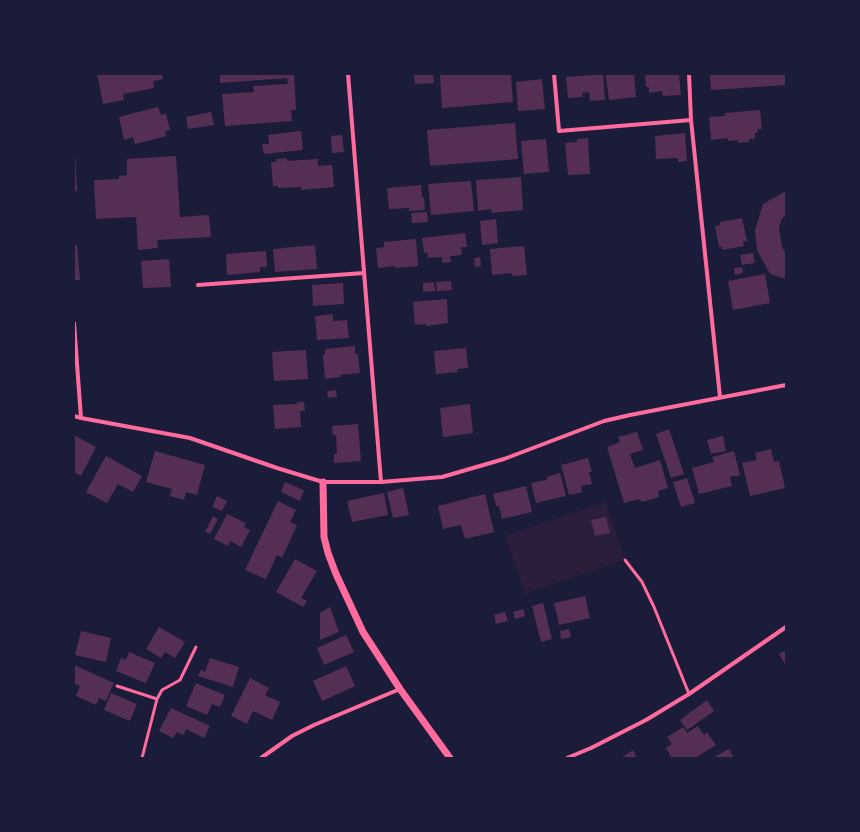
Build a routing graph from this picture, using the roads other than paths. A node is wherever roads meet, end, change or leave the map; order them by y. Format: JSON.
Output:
{"nodes":[{"id":1,"x":348,"y":74,"type":"edge"},
{"id":2,"x":554,"y":74,"type":"edge"},
{"id":3,"x":689,"y":74,"type":"edge"},
{"id":4,"x":691,"y":120,"type":"junction"},
{"id":5,"x":364,"y":273,"type":"junction"},
{"id":6,"x":198,"y":285,"type":"dead end"},
{"id":7,"x":74,"y":323,"type":"edge"},
{"id":8,"x":786,"y":384,"type":"edge"},
{"id":9,"x":720,"y":397,"type":"junction"},
{"id":10,"x":74,"y":416,"type":"edge"},
{"id":11,"x":81,"y":418,"type":"junction"},
{"id":12,"x":323,"y":482,"type":"junction"},
{"id":13,"x":381,"y":482,"type":"junction"},
{"id":14,"x":625,"y":560,"type":"dead end"},
{"id":15,"x":786,"y":626,"type":"edge"},
{"id":16,"x":196,"y":647,"type":"dead end"},
{"id":17,"x":117,"y":686,"type":"dead end"},
{"id":18,"x":400,"y":689,"type":"junction"},
{"id":19,"x":689,"y":694,"type":"junction"},
{"id":20,"x":157,"y":699,"type":"junction"},
{"id":21,"x":142,"y":758,"type":"edge"},
{"id":22,"x":261,"y":758,"type":"edge"},
{"id":23,"x":450,"y":758,"type":"edge"},
{"id":24,"x":567,"y":758,"type":"edge"}],
"edges":[{"from":1,"to":5,"type":"street"},
{"from":2,"to":4,"type":"street"},
{"from":3,"to":4,"type":"street"},
{"from":4,"to":9,"type":"street"},
{"from":5,"to":6,"type":"street"},
{"from":5,"to":13,"type":"street"},
{"from":7,"to":11,"type":"street"},
{"from":8,"to":9,"type":"street"},
{"from":9,"to":13,"type":"street"},
{"from":10,"to":11,"type":"street"},
{"from":11,"to":12,"type":"street"},
{"from":12,"to":13,"type":"street"},
{"from":12,"to":18,"type":"street"},
{"from":14,"to":19,"type":"lane"},
{"from":15,"to":19,"type":"street"},
{"from":16,"to":20,"type":"lane"},
{"from":17,"to":20,"type":"lane"},
{"from":18,"to":22,"type":"street"},
{"from":18,"to":23,"type":"street"},
{"from":19,"to":24,"type":"street"},
{"from":20,"to":21,"type":"lane"}]}
